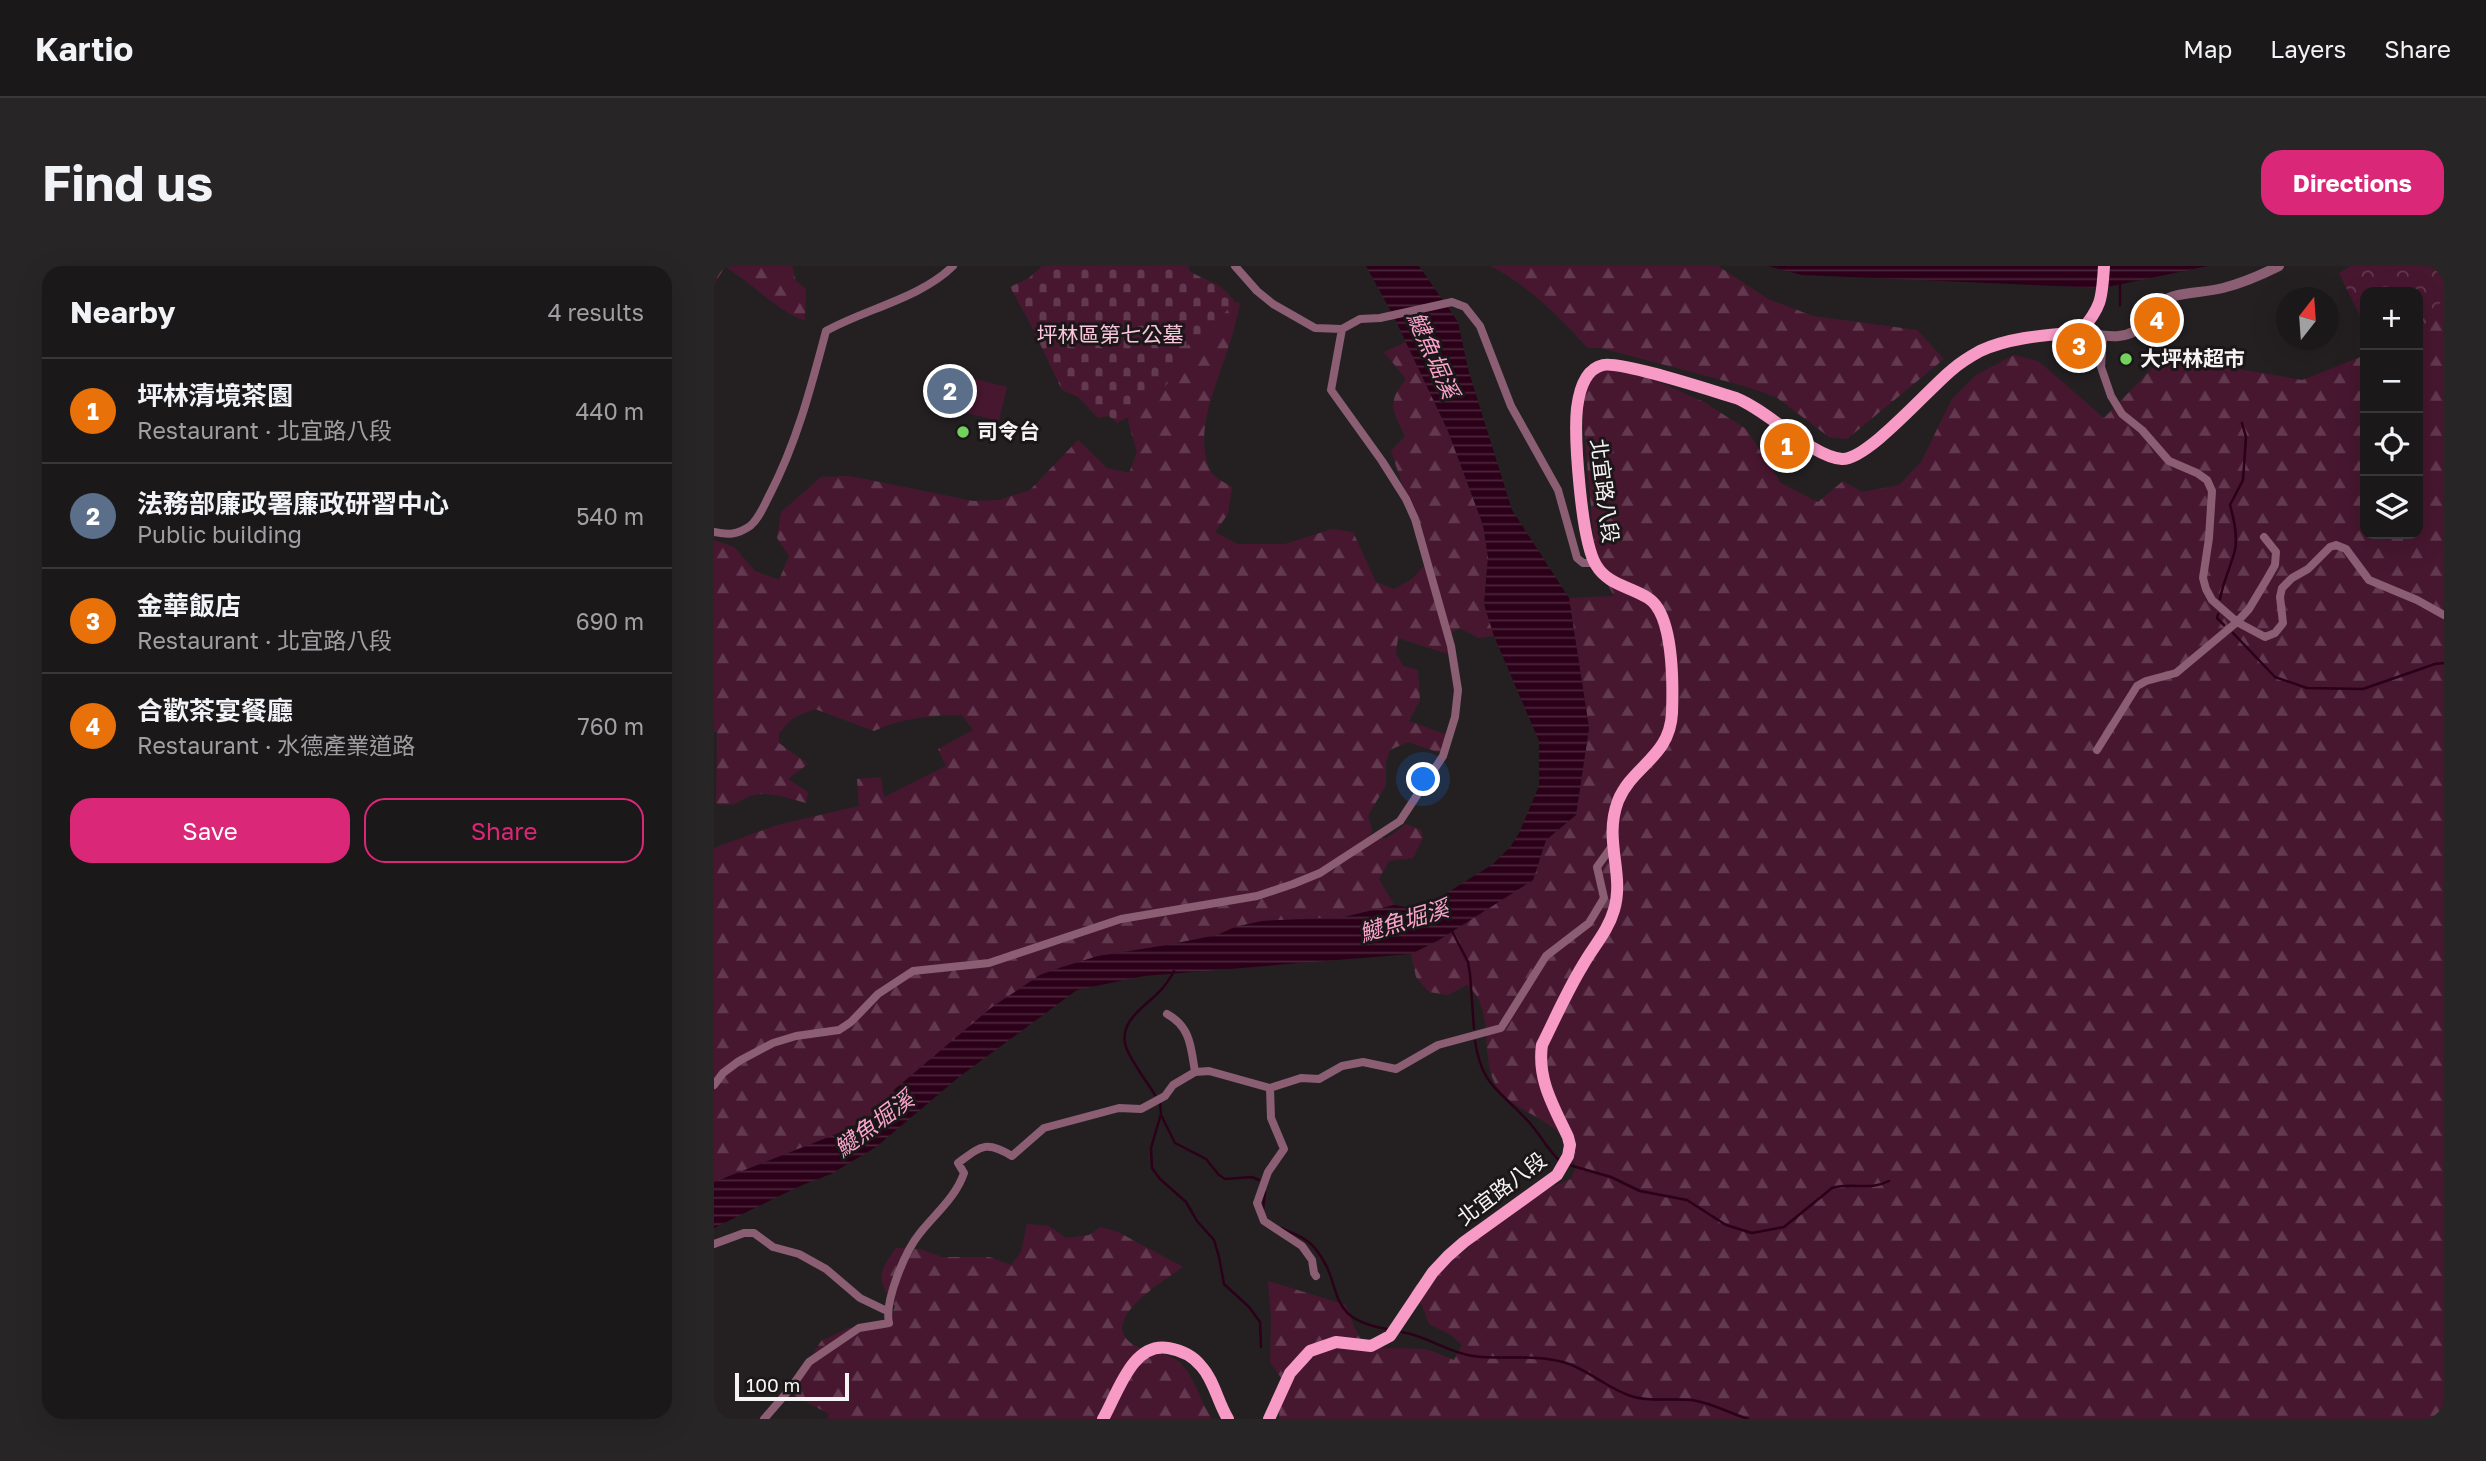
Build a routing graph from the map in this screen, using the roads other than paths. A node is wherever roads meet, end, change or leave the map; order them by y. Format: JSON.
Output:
{"nodes":[{"id":1,"x":953,"y":266,"type":"edge"},
{"id":2,"x":1235,"y":266,"type":"edge"},
{"id":3,"x":2104,"y":266,"type":"edge"},
{"id":4,"x":2279,"y":266,"type":"edge"},
{"id":5,"x":1342,"y":329,"type":"junction"},
{"id":6,"x":2080,"y":332,"type":"junction"},
{"id":7,"x":2103,"y":335,"type":"junction"},
{"id":8,"x":714,"y":532,"type":"edge"},
{"id":9,"x":2264,"y":537,"type":"dead end"},
{"id":10,"x":1595,"y":563,"type":"junction"},
{"id":11,"x":2444,"y":615,"type":"edge"},
{"id":12,"x":2237,"y":622,"type":"junction"},
{"id":13,"x":2096,"y":750,"type":"dead end"},
{"id":14,"x":1612,"y":846,"type":"junction"},
{"id":15,"x":1167,"y":1014,"type":"dead end"},
{"id":16,"x":1195,"y":1072,"type":"junction"},
{"id":17,"x":714,"y":1085,"type":"edge"},
{"id":18,"x":1270,"y":1088,"type":"junction"},
{"id":19,"x":714,"y":1244,"type":"edge"},
{"id":20,"x":1316,"y":1276,"type":"dead end"},
{"id":21,"x":887,"y":1311,"type":"junction"},
{"id":22,"x":764,"y":1419,"type":"edge"},
{"id":23,"x":1104,"y":1419,"type":"edge"},
{"id":24,"x":1228,"y":1419,"type":"edge"},
{"id":25,"x":1269,"y":1419,"type":"edge"}],
"edges":[{"from":1,"to":8,"type":"street"},
{"from":2,"to":5,"type":"street"},
{"from":3,"to":6,"type":"main road"},
{"from":4,"to":7,"type":"street"},
{"from":5,"to":10,"type":"street"},
{"from":5,"to":17,"type":"street"},
{"from":6,"to":7,"type":"street"},
{"from":6,"to":10,"type":"main road","name":"北宜路八段"},
{"from":7,"to":12,"type":"street"},
{"from":9,"to":12,"type":"street"},
{"from":10,"to":14,"type":"main road","name":"北宜路八段"},
{"from":11,"to":12,"type":"street"},
{"from":12,"to":13,"type":"street"},
{"from":14,"to":18,"type":"street"},
{"from":14,"to":25,"type":"main road","name":"北宜路八段"},
{"from":15,"to":16,"type":"street"},
{"from":16,"to":18,"type":"street"},
{"from":16,"to":21,"type":"street"},
{"from":18,"to":20,"type":"street"},
{"from":19,"to":21,"type":"street"},
{"from":21,"to":22,"type":"street"},
{"from":23,"to":24,"type":"main road"}]}
